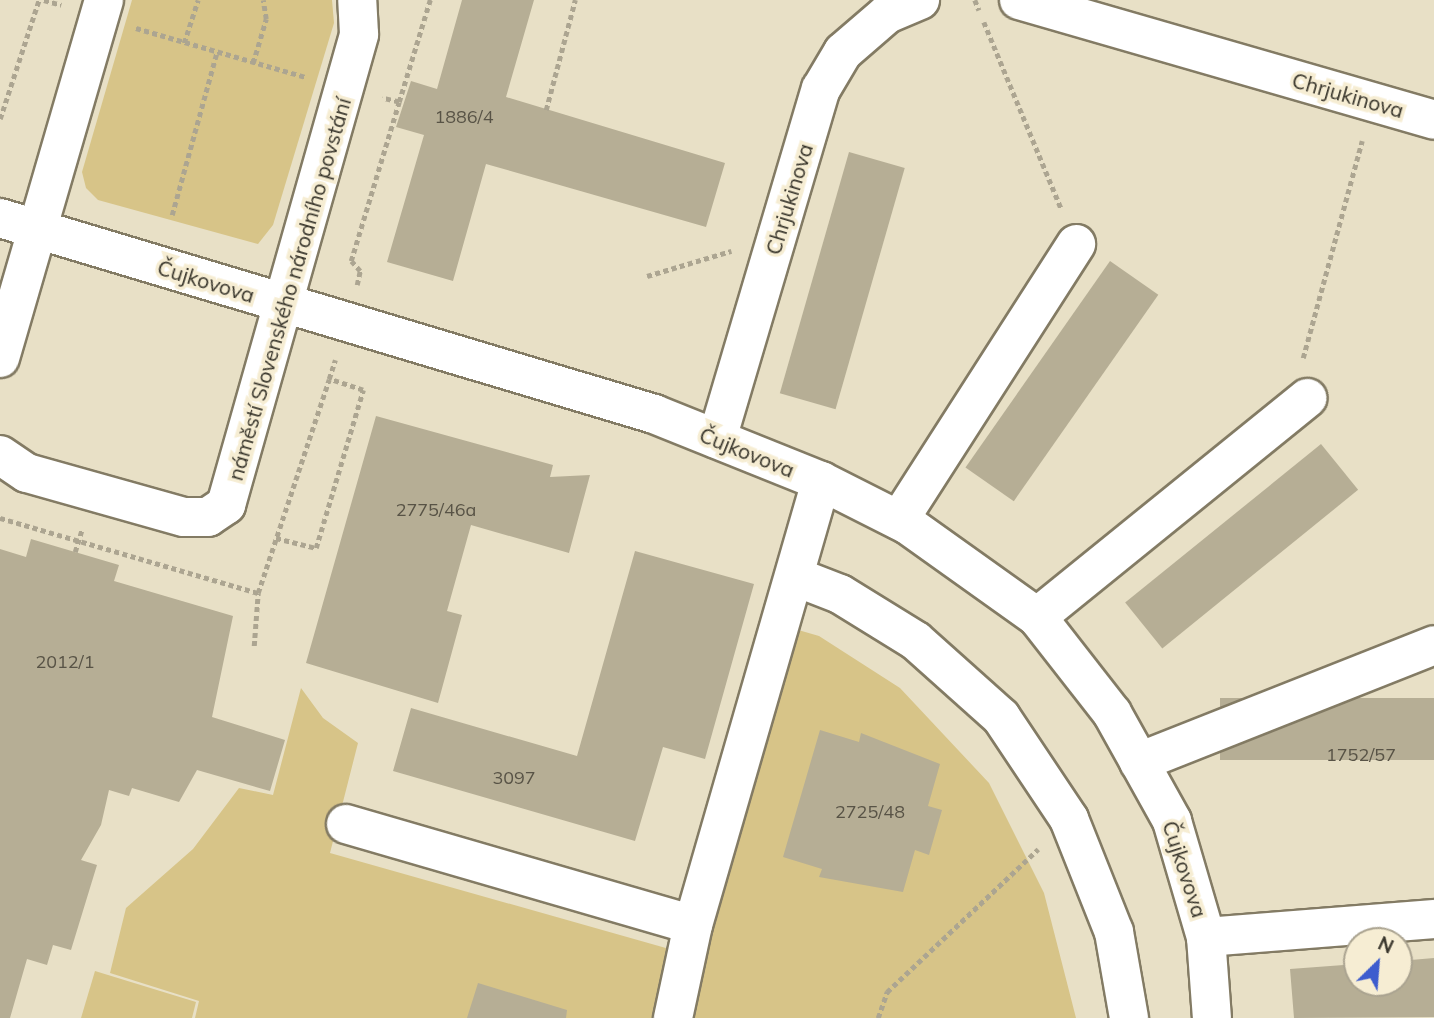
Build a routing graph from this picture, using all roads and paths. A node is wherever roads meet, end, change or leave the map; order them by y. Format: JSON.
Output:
{"nodes":[{"id":1,"x":41,"y":0,"type":"edge"},
{"id":2,"x":198,"y":0,"type":"edge"},
{"id":3,"x":263,"y":0,"type":"edge"},
{"id":4,"x":357,"y":0,"type":"edge"},
{"id":5,"x":430,"y":0,"type":"edge"},
{"id":6,"x":575,"y":0,"type":"edge"},
{"id":7,"x":919,"y":0,"type":"edge"},
{"id":8,"x":975,"y":0,"type":"edge"},
{"id":9,"x":1019,"y":0,"type":"edge"},
{"id":10,"x":102,"y":8,"type":"edge"},
{"id":11,"x":184,"y":43,"type":"junction"},
{"id":12,"x":217,"y":52,"type":"junction"},
{"id":13,"x":253,"y":63,"type":"junction"},
{"id":14,"x":345,"y":87,"type":"junction"},
{"id":15,"x":399,"y":102,"type":"junction"},
{"id":16,"x":1373,"y":102,"type":"junction"},
{"id":17,"x":546,"y":110,"type":"dead end"},
{"id":18,"x":0,"y":118,"type":"edge"},
{"id":19,"x":1434,"y":120,"type":"edge"},
{"id":20,"x":172,"y":215,"type":"dead end"},
{"id":21,"x":0,"y":218,"type":"edge"},
{"id":22,"x":36,"y":230,"type":"junction"},
{"id":23,"x":777,"y":238,"type":"junction"},
{"id":24,"x":1076,"y":244,"type":"joint"},
{"id":25,"x":647,"y":276,"type":"dead end"},
{"id":26,"x":286,"y":306,"type":"junction"},
{"id":27,"x":347,"y":324,"type":"junction"},
{"id":28,"x":0,"y":358,"type":"edge"},
{"id":29,"x":329,"y":379,"type":"junction"},
{"id":30,"x":1297,"y":406,"type":"joint"},
{"id":31,"x":717,"y":439,"type":"junction"},
{"id":32,"x":0,"y":455,"type":"edge"},
{"id":33,"x":821,"y":481,"type":"junction"},
{"id":34,"x":0,"y":518,"type":"edge"},
{"id":35,"x":899,"y":520,"type":"junction"},
{"id":36,"x":276,"y":538,"type":"junction"},
{"id":37,"x":796,"y":577,"type":"junction"},
{"id":38,"x":258,"y":593,"type":"junction"},
{"id":39,"x":1037,"y":617,"type":"junction"},
{"id":40,"x":1434,"y":645,"type":"edge"},
{"id":41,"x":254,"y":646,"type":"dead end"},
{"id":42,"x":1139,"y":762,"type":"junction"},
{"id":43,"x":1069,"y":819,"type":"junction"},
{"id":44,"x":346,"y":824,"type":"dead end"},
{"id":45,"x":1434,"y":919,"type":"edge"},
{"id":46,"x":693,"y":925,"type":"junction"},
{"id":47,"x":1206,"y":937,"type":"junction"},
{"id":48,"x":673,"y":1018,"type":"edge"},
{"id":49,"x":878,"y":1018,"type":"edge"},
{"id":50,"x":1129,"y":1018,"type":"edge"},
{"id":51,"x":1212,"y":1018,"type":"edge"}],
"edges":[{"from":1,"to":10,"type":"path"},
{"from":1,"to":18,"type":"path"},
{"from":2,"to":11,"type":"path"},
{"from":3,"to":13,"type":"path"},
{"from":4,"to":14,"type":"street","name":"náměstí Slovenského národního povstání"},
{"from":5,"to":15,"type":"path"},
{"from":6,"to":17,"type":"path"},
{"from":7,"to":23,"type":"street","name":"Chrjukinova"},
{"from":8,"to":24,"type":"path"},
{"from":9,"to":16,"type":"street","name":"Chrjukinova"},
{"from":10,"to":11,"type":"path"},
{"from":10,"to":22,"type":"street"},
{"from":11,"to":12,"type":"path"},
{"from":12,"to":13,"type":"path"},
{"from":12,"to":20,"type":"path"},
{"from":13,"to":14,"type":"path"},
{"from":14,"to":15,"type":"path"},
{"from":14,"to":26,"type":"street","name":"náměstí Slovenského národního povstání"},
{"from":15,"to":27,"type":"path"},
{"from":16,"to":19,"type":"street","name":"Chrjukinova"},
{"from":16,"to":30,"type":"path"},
{"from":21,"to":22,"type":"street","name":"Čujkovova"},
{"from":22,"to":26,"type":"street","name":"Čujkovova"},
{"from":22,"to":28,"type":"street"},
{"from":23,"to":25,"type":"path"},
{"from":23,"to":31,"type":"street","name":"Chrjukinova"},
{"from":24,"to":35,"type":"street"},
{"from":26,"to":27,"type":"street","name":"Čujkovova"},
{"from":26,"to":32,"type":"street","name":"náměstí Slovenského národního povstání"},
{"from":27,"to":29,"type":"path"},
{"from":27,"to":31,"type":"street","name":"Čujkovova"},
{"from":29,"to":36,"type":"path"},
{"from":29,"to":36,"type":"path"},
{"from":30,"to":39,"type":"street"},
{"from":31,"to":33,"type":"street","name":"Čujkovova"},
{"from":33,"to":35,"type":"street","name":"Čujkovova"},
{"from":33,"to":37,"type":"street"},
{"from":34,"to":38,"type":"path"},
{"from":35,"to":39,"type":"street","name":"Čujkovova"},
{"from":36,"to":38,"type":"path"},
{"from":37,"to":43,"type":"street"},
{"from":37,"to":46,"type":"street"},
{"from":38,"to":41,"type":"path"},
{"from":39,"to":42,"type":"street","name":"Čujkovova"},
{"from":40,"to":42,"type":"street"},
{"from":42,"to":47,"type":"street","name":"Čujkovova"},
{"from":43,"to":49,"type":"path"},
{"from":43,"to":50,"type":"street"},
{"from":44,"to":46,"type":"street"},
{"from":45,"to":47,"type":"street"},
{"from":46,"to":48,"type":"street"},
{"from":47,"to":51,"type":"street","name":"Čujkovova"}]}
